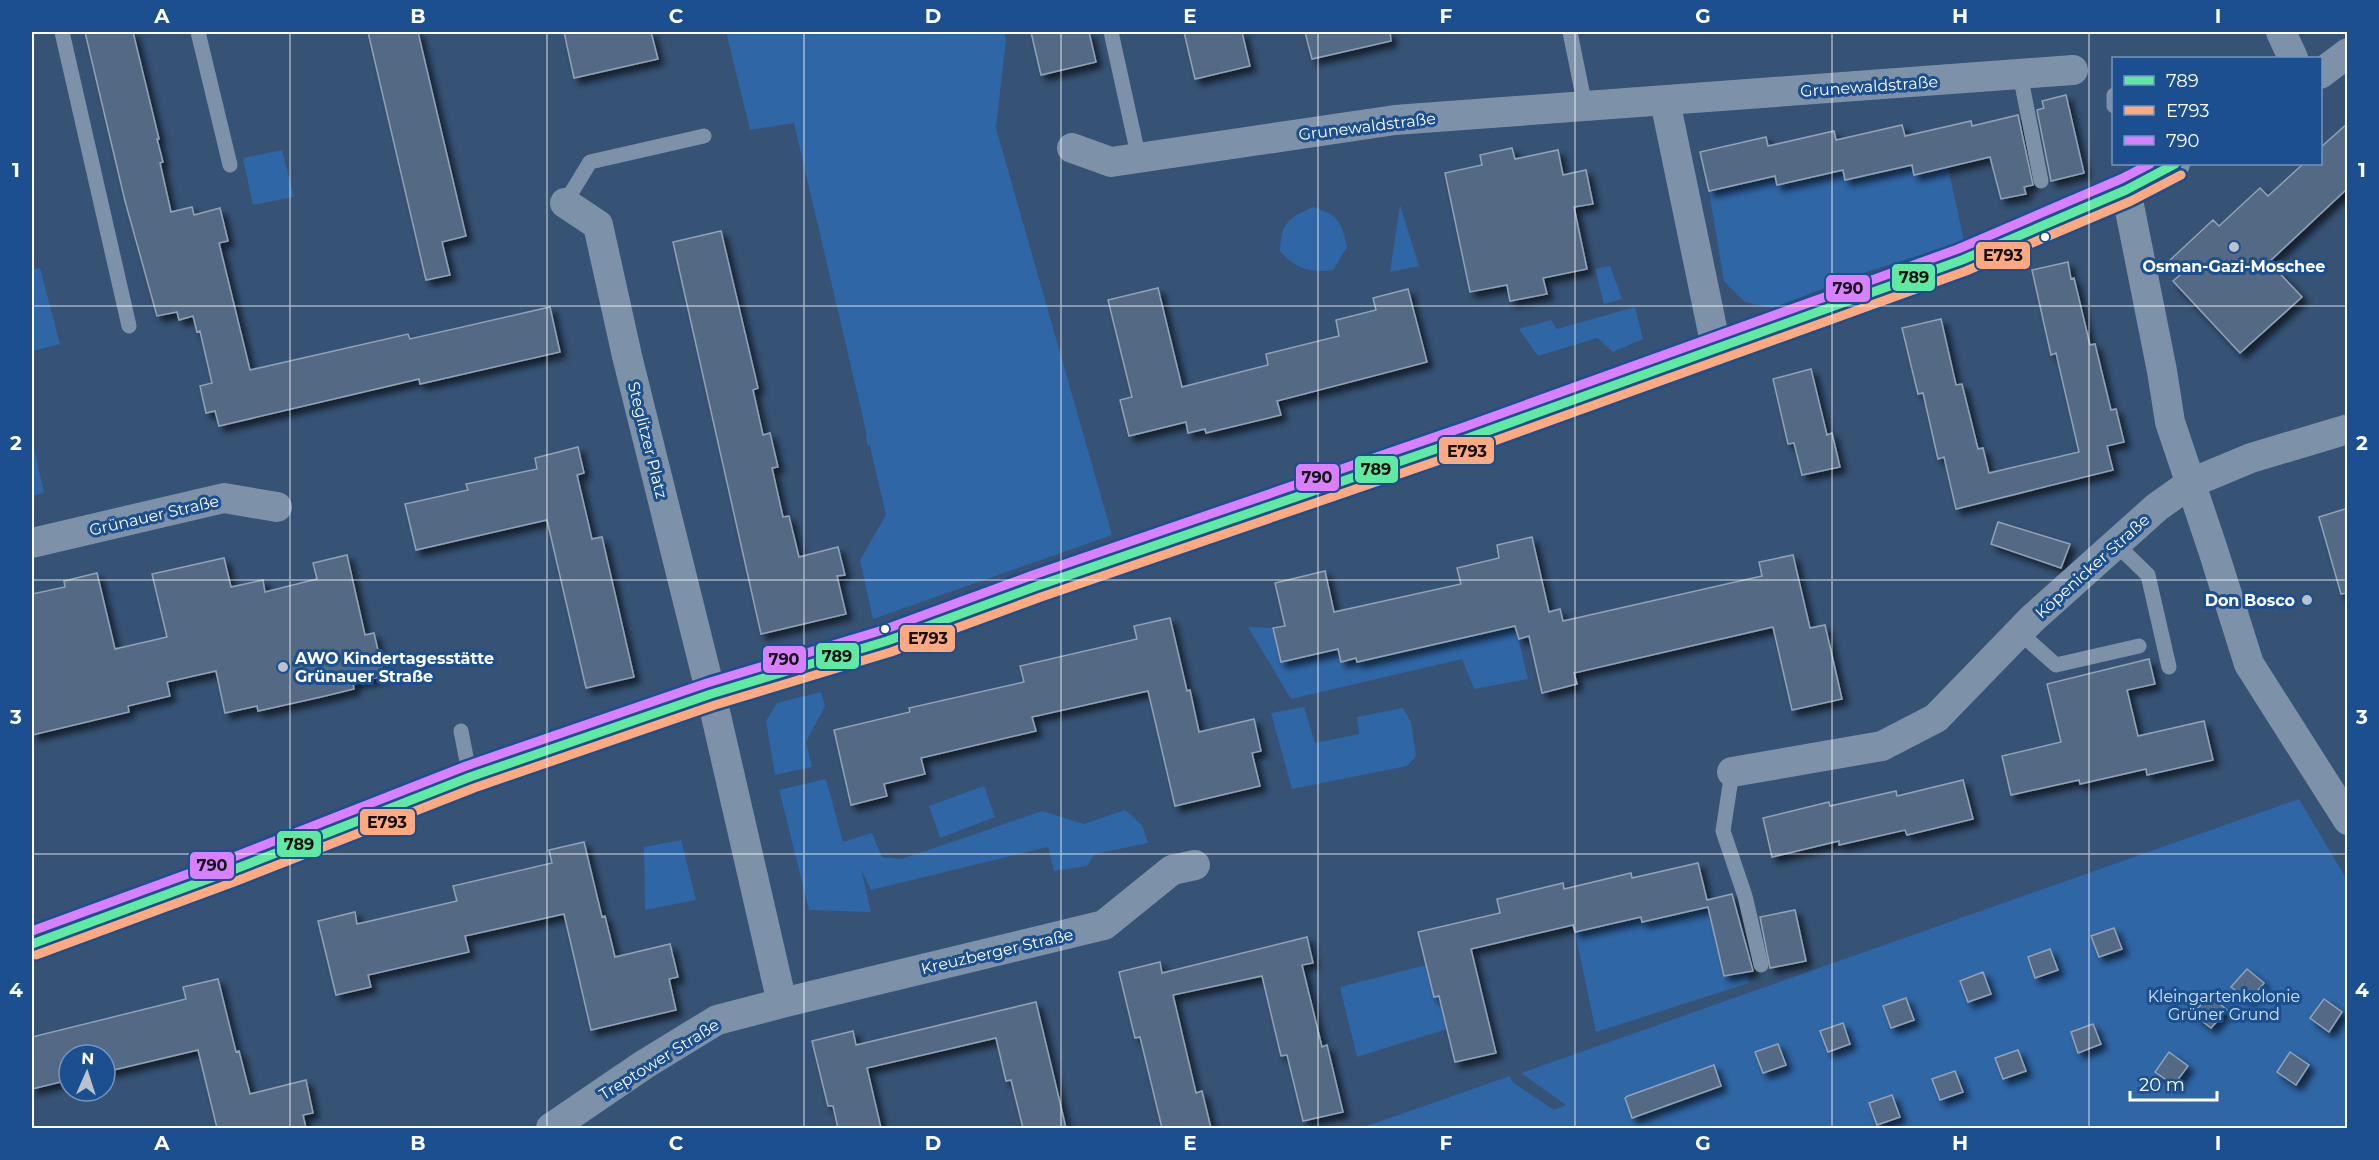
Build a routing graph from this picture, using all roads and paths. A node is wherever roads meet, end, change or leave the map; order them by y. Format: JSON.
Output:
{"nodes":[{"id":1,"x":62,"y":32,"type":"edge"},
{"id":2,"x":198,"y":32,"type":"edge"},
{"id":3,"x":1111,"y":32,"type":"edge"},
{"id":4,"x":1570,"y":32,"type":"edge"},
{"id":5,"x":2281,"y":32,"type":"edge"},
{"id":6,"x":2348,"y":53,"type":"edge"},
{"id":7,"x":2293,"y":57,"type":"edge"},
{"id":8,"x":2073,"y":70,"type":"dead end"},
{"id":9,"x":2322,"y":72,"type":"edge"},
{"id":10,"x":2020,"y":74,"type":"junction"},
{"id":11,"x":1665,"y":101,"type":"junction"},
{"id":12,"x":1585,"y":106,"type":"junction"},
{"id":13,"x":704,"y":136,"type":"dead end"},
{"id":14,"x":1072,"y":148,"type":"dead end"},
{"id":15,"x":1139,"y":159,"type":"junction"},
{"id":16,"x":230,"y":165,"type":"dead end"},
{"id":17,"x":2173,"y":165,"type":"edge"},
{"id":18,"x":2041,"y":181,"type":"dead end"},
{"id":19,"x":2126,"y":190,"type":"junction"},
{"id":20,"x":564,"y":203,"type":"joint"},
{"id":21,"x":129,"y":326,"type":"dead end"},
{"id":22,"x":1716,"y":347,"type":"junction"},
{"id":23,"x":2348,"y":429,"type":"edge"},
{"id":24,"x":2191,"y":483,"type":"junction"},
{"id":25,"x":277,"y":507,"type":"dead end"},
{"id":26,"x":32,"y":543,"type":"edge"},
{"id":27,"x":2116,"y":544,"type":"junction"},
{"id":28,"x":2019,"y":632,"type":"junction"},
{"id":29,"x":2139,"y":646,"type":"dead end"},
{"id":30,"x":2169,"y":666,"type":"dead end"},
{"id":31,"x":711,"y":694,"type":"junction"},
{"id":32,"x":461,"y":731,"type":"dead end"},
{"id":33,"x":1732,"y":772,"type":"joint"},
{"id":34,"x":470,"y":777,"type":"junction"},
{"id":35,"x":2348,"y":820,"type":"edge"},
{"id":36,"x":1195,"y":865,"type":"dead end"},
{"id":37,"x":32,"y":944,"type":"edge"},
{"id":38,"x":1761,"y":965,"type":"dead end"},
{"id":39,"x":782,"y":1003,"type":"junction"},
{"id":40,"x":551,"y":1128,"type":"edge"}],
"edges":[{"from":1,"to":21,"type":"lane"},
{"from":2,"to":16,"type":"lane"},
{"from":3,"to":15,"type":"lane"},
{"from":4,"to":12,"type":"lane"},
{"from":5,"to":7,"type":"street"},
{"from":6,"to":9,"type":"street"},
{"from":8,"to":10,"type":"street","name":"Grunewaldstraße"},
{"from":10,"to":11,"type":"street","name":"Grunewaldstraße"},
{"from":10,"to":18,"type":"lane"},
{"from":11,"to":12,"type":"street","name":"Grunewaldstraße"},
{"from":11,"to":22,"type":"street"},
{"from":12,"to":15,"type":"street","name":"Grunewaldstraße"},
{"from":13,"to":20,"type":"lane"},
{"from":14,"to":15,"type":"street","name":"Grunewaldstraße"},
{"from":17,"to":19,"type":"street"},
{"from":19,"to":22,"type":"street"},
{"from":19,"to":24,"type":"street"},
{"from":20,"to":31,"type":"street","name":"Steglitzer Platz"},
{"from":22,"to":31,"type":"street"},
{"from":23,"to":24,"type":"street","name":"Köpenicker Straße"},
{"from":24,"to":27,"type":"street","name":"Köpenicker Straße"},
{"from":24,"to":35,"type":"street"},
{"from":25,"to":26,"type":"street","name":"Grünauer Straße"},
{"from":27,"to":28,"type":"street","name":"Köpenicker Straße"},
{"from":27,"to":30,"type":"lane"},
{"from":28,"to":29,"type":"lane"},
{"from":28,"to":33,"type":"street","name":"Köpenicker Straße"},
{"from":31,"to":34,"type":"street"},
{"from":31,"to":39,"type":"street"},
{"from":32,"to":34,"type":"lane"},
{"from":33,"to":38,"type":"lane"},
{"from":34,"to":37,"type":"street"},
{"from":36,"to":39,"type":"street","name":"Kreuzberger Straße"},
{"from":39,"to":40,"type":"street","name":"Treptower Straße"}]}
